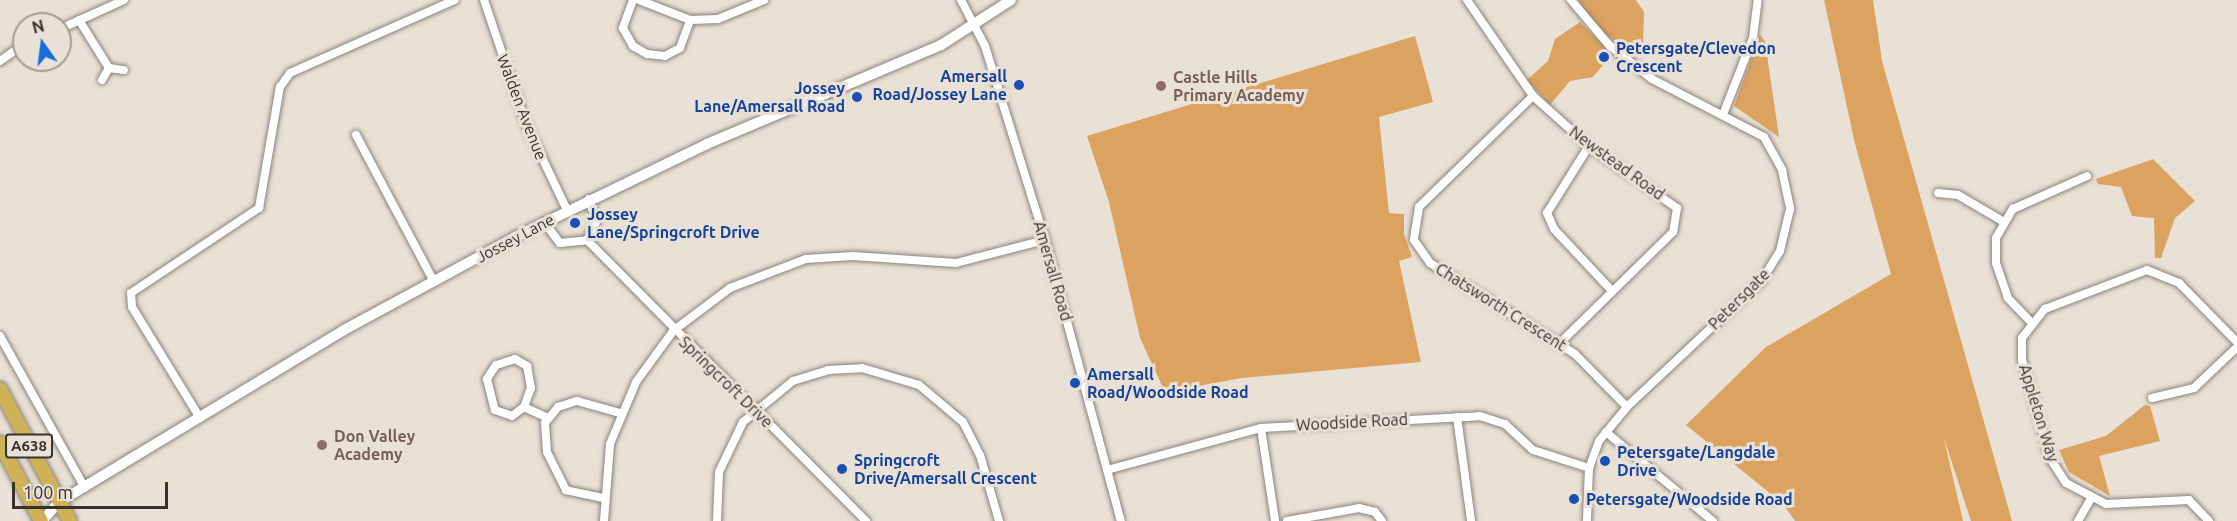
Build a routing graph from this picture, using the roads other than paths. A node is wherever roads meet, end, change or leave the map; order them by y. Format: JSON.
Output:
{"nodes":[{"id":1,"x":455,"y":0,"type":"edge"},
{"id":2,"x":484,"y":0,"type":"edge"},
{"id":3,"x":633,"y":0,"type":"edge"},
{"id":4,"x":639,"y":0,"type":"edge"},
{"id":5,"x":764,"y":0,"type":"edge"},
{"id":6,"x":961,"y":0,"type":"edge"},
{"id":7,"x":1011,"y":0,"type":"edge"},
{"id":8,"x":1467,"y":0,"type":"edge"},
{"id":9,"x":1571,"y":0,"type":"edge"},
{"id":10,"x":1758,"y":0,"type":"edge"},
{"id":11,"x":120,"y":1,"type":"edge"},
{"id":12,"x":79,"y":20,"type":"junction"},
{"id":13,"x":690,"y":20,"type":"junction"},
{"id":14,"x":72,"y":23,"type":"edge"},
{"id":15,"x":976,"y":24,"type":"junction"},
{"id":16,"x":109,"y":68,"type":"junction"},
{"id":17,"x":123,"y":70,"type":"dead end"},
{"id":18,"x":102,"y":80,"type":"dead end"},
{"id":19,"x":1533,"y":96,"type":"junction"},
{"id":20,"x":1724,"y":112,"type":"junction"},
{"id":21,"x":356,"y":135,"type":"dead end"},
{"id":22,"x":1589,"y":146,"type":"junction"},
{"id":23,"x":2087,"y":176,"type":"dead end"},
{"id":24,"x":1938,"y":193,"type":"dead end"},
{"id":25,"x":590,"y":199,"type":"junction"},
{"id":26,"x":567,"y":210,"type":"junction"},
{"id":27,"x":544,"y":222,"type":"junction"},
{"id":28,"x":2004,"y":222,"type":"junction"},
{"id":29,"x":587,"y":240,"type":"junction"},
{"id":30,"x":1045,"y":240,"type":"junction"},
{"id":31,"x":434,"y":282,"type":"junction"},
{"id":32,"x":1611,"y":290,"type":"junction"},
{"id":33,"x":2030,"y":321,"type":"junction"},
{"id":34,"x":673,"y":331,"type":"junction"},
{"id":35,"x":0,"y":336,"type":"edge"},
{"id":36,"x":2237,"y":342,"type":"edge"},
{"id":37,"x":1559,"y":344,"type":"junction"},
{"id":38,"x":2237,"y":347,"type":"edge"},
{"id":39,"x":0,"y":390,"type":"edge"},
{"id":40,"x":2152,"y":398,"type":"dead end"},
{"id":41,"x":524,"y":407,"type":"junction"},
{"id":42,"x":1627,"y":407,"type":"junction"},
{"id":43,"x":755,"y":410,"type":"junction"},
{"id":44,"x":620,"y":413,"type":"junction"},
{"id":45,"x":1456,"y":417,"type":"junction"},
{"id":46,"x":200,"y":418,"type":"junction"},
{"id":47,"x":548,"y":418,"type":"junction"},
{"id":48,"x":1261,"y":428,"type":"junction"},
{"id":49,"x":1606,"y":432,"type":"junction"},
{"id":50,"x":0,"y":443,"type":"edge"},
{"id":51,"x":1589,"y":468,"type":"junction"},
{"id":52,"x":1107,"y":470,"type":"junction"},
{"id":53,"x":85,"y":488,"type":"junction"},
{"id":54,"x":603,"y":498,"type":"junction"},
{"id":55,"x":2090,"y":500,"type":"junction"},
{"id":56,"x":59,"y":502,"type":"junction"},
{"id":57,"x":41,"y":521,"type":"edge"},
{"id":58,"x":61,"y":521,"type":"edge"},
{"id":59,"x":70,"y":521,"type":"edge"},
{"id":60,"x":604,"y":521,"type":"edge"},
{"id":61,"x":717,"y":521,"type":"edge"},
{"id":62,"x":866,"y":521,"type":"edge"},
{"id":63,"x":999,"y":521,"type":"edge"},
{"id":64,"x":1121,"y":521,"type":"edge"},
{"id":65,"x":1275,"y":521,"type":"edge"},
{"id":66,"x":1287,"y":521,"type":"edge"},
{"id":67,"x":1382,"y":521,"type":"edge"},
{"id":68,"x":1471,"y":521,"type":"edge"},
{"id":69,"x":1587,"y":521,"type":"edge"},
{"id":70,"x":1713,"y":521,"type":"edge"},
{"id":71,"x":2078,"y":521,"type":"edge"},
{"id":72,"x":2209,"y":521,"type":"edge"}],
"edges":[{"from":1,"to":46,"type":"street"},
{"from":2,"to":26,"type":"street","name":"Walden Avenue"},
{"from":3,"to":13,"type":"street"},
{"from":4,"to":13,"type":"street"},
{"from":5,"to":13,"type":"street"},
{"from":6,"to":15,"type":"street","name":"Amersall Road"},
{"from":7,"to":15,"type":"street","name":"Jossey Lane"},
{"from":8,"to":19,"type":"street","name":"Newstead Road"},
{"from":9,"to":20,"type":"street","name":"Petersgate"},
{"from":10,"to":20,"type":"street"},
{"from":11,"to":12,"type":"street"},
{"from":12,"to":14,"type":"street"},
{"from":12,"to":16,"type":"street"},
{"from":15,"to":25,"type":"street","name":"Jossey Lane"},
{"from":15,"to":30,"type":"street","name":"Amersall Road"},
{"from":16,"to":17,"type":"street"},
{"from":16,"to":18,"type":"street"},
{"from":19,"to":22,"type":"street","name":"Newstead Road"},
{"from":19,"to":37,"type":"street","name":"Chatsworth Crescent"},
{"from":20,"to":42,"type":"street","name":"Petersgate"},
{"from":21,"to":31,"type":"street"},
{"from":22,"to":32,"type":"street"},
{"from":22,"to":32,"type":"street","name":"Newstead Road"},
{"from":23,"to":28,"type":"street"},
{"from":24,"to":28,"type":"street"},
{"from":25,"to":26,"type":"street","name":"Jossey Lane"},
{"from":25,"to":29,"type":"street"},
{"from":26,"to":27,"type":"street","name":"Jossey Lane"},
{"from":27,"to":29,"type":"street"},
{"from":27,"to":31,"type":"street","name":"Jossey Lane"},
{"from":28,"to":33,"type":"street"},
{"from":29,"to":34,"type":"street","name":"Springcroft Drive"},
{"from":30,"to":34,"type":"street"},
{"from":30,"to":52,"type":"street","name":"Amersall Road"},
{"from":31,"to":46,"type":"street","name":"Jossey Lane"},
{"from":32,"to":37,"type":"street","name":"Newstead Road"},
{"from":33,"to":36,"type":"street"},
{"from":33,"to":55,"type":"street","name":"Appleton Way"},
{"from":34,"to":43,"type":"street","name":"Springcroft Drive"},
{"from":34,"to":44,"type":"street"},
{"from":35,"to":53,"type":"street"},
{"from":37,"to":42,"type":"street","name":"Chatsworth Crescent"},
{"from":38,"to":40,"type":"street"},
{"from":39,"to":56,"type":"highway","number":"A638"},
{"from":41,"to":41,"type":"street"},
{"from":41,"to":47,"type":"street"},
{"from":42,"to":49,"type":"street","name":"Petersgate"},
{"from":43,"to":61,"type":"street"},
{"from":43,"to":62,"type":"street","name":"Springcroft Drive"},
{"from":43,"to":63,"type":"street"},
{"from":44,"to":47,"type":"street"},
{"from":44,"to":54,"type":"street"},
{"from":45,"to":48,"type":"street","name":"Woodside Road"},
{"from":45,"to":51,"type":"street","name":"Woodside Road"},
{"from":45,"to":68,"type":"street"},
{"from":46,"to":53,"type":"street","name":"Jossey Lane"},
{"from":47,"to":54,"type":"street"},
{"from":48,"to":52,"type":"street","name":"Woodside Road"},
{"from":48,"to":65,"type":"street"},
{"from":49,"to":51,"type":"street","name":"Petersgate"},
{"from":49,"to":70,"type":"street"},
{"from":50,"to":57,"type":"highway","number":"A638"},
{"from":51,"to":69,"type":"street","name":"Petersgate"},
{"from":52,"to":64,"type":"street","name":"Amersall Road"},
{"from":53,"to":56,"type":"street","name":"Jossey Lane"},
{"from":54,"to":60,"type":"street"},
{"from":55,"to":71,"type":"street"},
{"from":55,"to":72,"type":"street","name":"Appleton Way"},
{"from":56,"to":57,"type":"street","name":"Jossey Lane"},
{"from":56,"to":58,"type":"highway"},
{"from":56,"to":59,"type":"highway","number":"A638"},
{"from":66,"to":67,"type":"street"}]}
